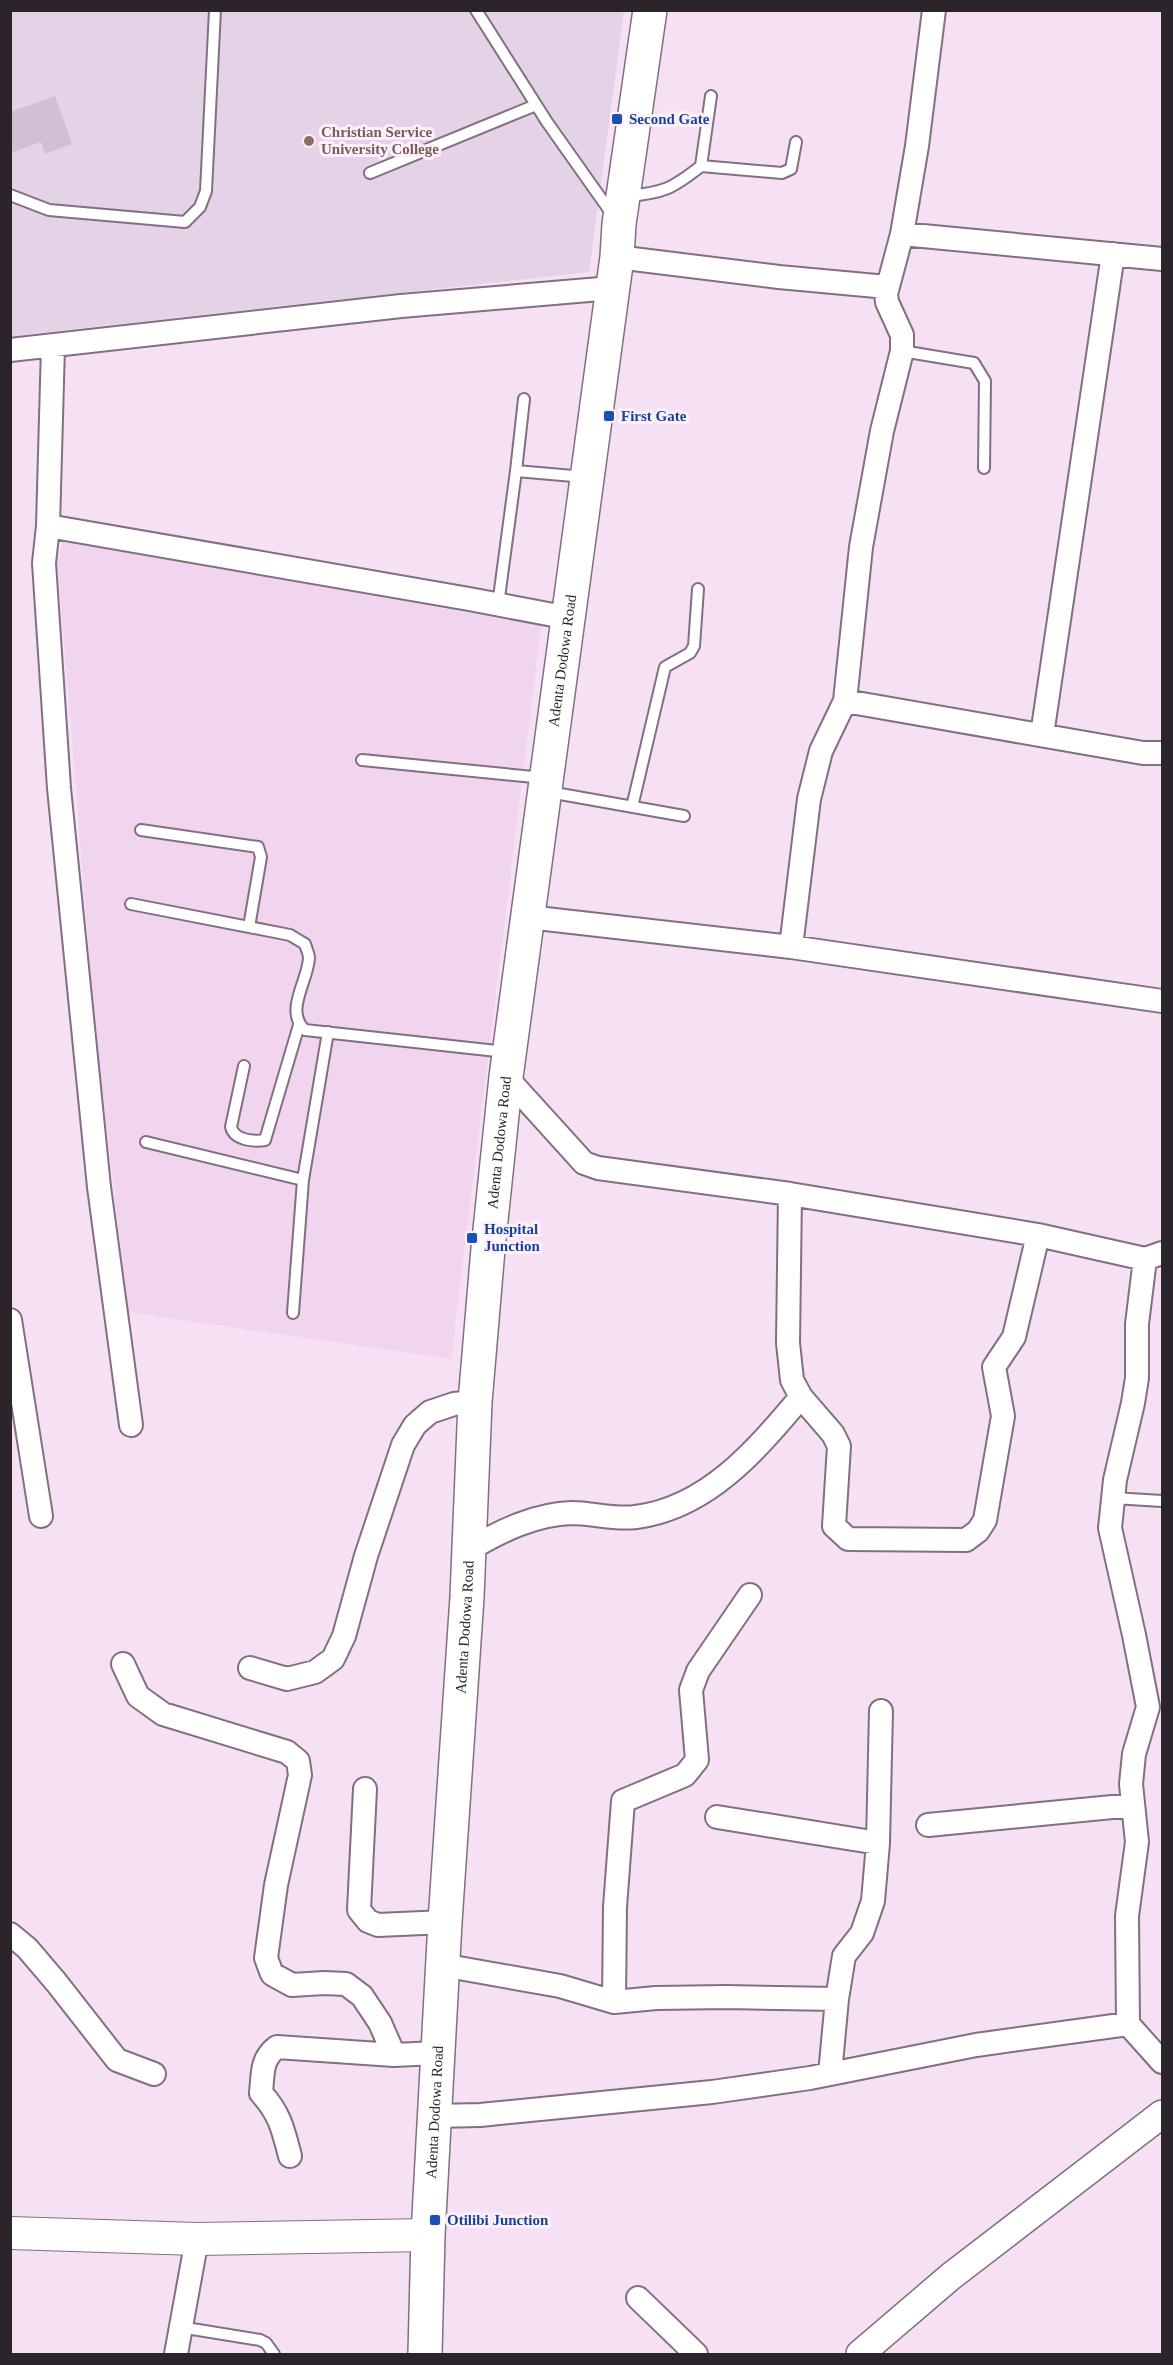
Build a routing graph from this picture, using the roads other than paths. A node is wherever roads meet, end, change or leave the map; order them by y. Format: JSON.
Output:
{"nodes":[{"id":1,"x":215,"y":10,"type":"edge"},
{"id":2,"x":476,"y":10,"type":"edge"},
{"id":3,"x":650,"y":10,"type":"edge"},
{"id":4,"x":934,"y":10,"type":"edge"},
{"id":5,"x":711,"y":96,"type":"dead end"},
{"id":6,"x":536,"y":105,"type":"junction"},
{"id":7,"x":795,"y":142,"type":"dead end"},
{"id":8,"x":701,"y":166,"type":"junction"},
{"id":9,"x":370,"y":173,"type":"dead end"},
{"id":10,"x":10,"y":195,"type":"edge"},
{"id":11,"x":621,"y":210,"type":"junction"},
{"id":12,"x":902,"y":234,"type":"junction"},
{"id":13,"x":1113,"y":254,"type":"junction"},
{"id":14,"x":1162,"y":259,"type":"edge"},
{"id":15,"x":614,"y":272,"type":"junction"},
{"id":16,"x":887,"y":287,"type":"junction"},
{"id":17,"x":53,"y":346,"type":"junction"},
{"id":18,"x":10,"y":350,"type":"edge"},
{"id":19,"x":902,"y":351,"type":"junction"},
{"id":20,"x":524,"y":399,"type":"dead end"},
{"id":21,"x":984,"y":468,"type":"dead end"},
{"id":22,"x":516,"y":471,"type":"junction"},
{"id":23,"x":586,"y":477,"type":"junction"},
{"id":24,"x":48,"y":526,"type":"junction"},
{"id":25,"x":698,"y":590,"type":"dead end"},
{"id":26,"x":498,"y":605,"type":"junction"},
{"id":27,"x":569,"y":618,"type":"junction"},
{"id":28,"x":845,"y":701,"type":"junction"},
{"id":29,"x":1042,"y":735,"type":"junction"},
{"id":30,"x":1162,"y":753,"type":"edge"},
{"id":31,"x":362,"y":760,"type":"dead end"},
{"id":32,"x":546,"y":785,"type":"junction"},
{"id":33,"x":632,"y":807,"type":"junction"},
{"id":34,"x":684,"y":816,"type":"dead end"},
{"id":35,"x":141,"y":830,"type":"dead end"},
{"id":36,"x":131,"y":904,"type":"dead end"},
{"id":37,"x":528,"y":917,"type":"junction"},
{"id":38,"x":249,"y":927,"type":"junction"},
{"id":39,"x":791,"y":947,"type":"junction"},
{"id":40,"x":1162,"y":1001,"type":"edge"},
{"id":41,"x":299,"y":1024,"type":"junction"},
{"id":42,"x":328,"y":1032,"type":"junction"},
{"id":43,"x":508,"y":1065,"type":"junction"},
{"id":44,"x":244,"y":1066,"type":"dead end"},
{"id":45,"x":146,"y":1142,"type":"dead end"},
{"id":46,"x":303,"y":1180,"type":"junction"},
{"id":47,"x":790,"y":1194,"type":"junction"},
{"id":48,"x":1038,"y":1235,"type":"junction"},
{"id":49,"x":1154,"y":1256,"type":"edge"},
{"id":50,"x":292,"y":1313,"type":"dead end"},
{"id":51,"x":10,"y":1320,"type":"edge"},
{"id":52,"x":801,"y":1397,"type":"junction"},
{"id":53,"x":475,"y":1402,"type":"junction"},
{"id":54,"x":131,"y":1425,"type":"dead end"},
{"id":55,"x":1112,"y":1498,"type":"junction"},
{"id":56,"x":1162,"y":1501,"type":"edge"},
{"id":57,"x":41,"y":1516,"type":"dead end"},
{"id":58,"x":470,"y":1549,"type":"junction"},
{"id":59,"x":750,"y":1595,"type":"dead end"},
{"id":60,"x":123,"y":1665,"type":"dead end"},
{"id":61,"x":250,"y":1668,"type":"dead end"},
{"id":62,"x":881,"y":1711,"type":"dead end"},
{"id":63,"x":365,"y":1789,"type":"dead end"},
{"id":64,"x":1133,"y":1805,"type":"junction"},
{"id":65,"x":717,"y":1817,"type":"dead end"},
{"id":66,"x":928,"y":1825,"type":"dead end"},
{"id":67,"x":878,"y":1843,"type":"junction"},
{"id":68,"x":445,"y":1922,"type":"junction"},
{"id":69,"x":10,"y":1934,"type":"edge"},
{"id":70,"x":442,"y":1965,"type":"junction"},
{"id":71,"x":837,"y":1999,"type":"junction"},
{"id":72,"x":614,"y":2002,"type":"junction"},
{"id":73,"x":1128,"y":2024,"type":"junction"},
{"id":74,"x":437,"y":2053,"type":"junction"},
{"id":75,"x":394,"y":2055,"type":"junction"},
{"id":76,"x":1162,"y":2062,"type":"edge"},
{"id":77,"x":154,"y":2074,"type":"dead end"},
{"id":78,"x":830,"y":2074,"type":"junction"},
{"id":79,"x":1162,"y":2114,"type":"edge"},
{"id":80,"x":435,"y":2116,"type":"junction"},
{"id":81,"x":290,"y":2156,"type":"dead end"},
{"id":82,"x":10,"y":2233,"type":"edge"},
{"id":83,"x":428,"y":2235,"type":"junction"},
{"id":84,"x":197,"y":2239,"type":"junction"},
{"id":85,"x":638,"y":2298,"type":"dead end"},
{"id":86,"x":179,"y":2327,"type":"junction"},
{"id":87,"x":176,"y":2355,"type":"edge"},
{"id":88,"x":274,"y":2355,"type":"edge"},
{"id":89,"x":424,"y":2355,"type":"edge"},
{"id":90,"x":696,"y":2355,"type":"edge"},
{"id":91,"x":860,"y":2355,"type":"edge"}],
"edges":[{"from":1,"to":10,"type":"lane"},
{"from":2,"to":6,"type":"lane"},
{"from":3,"to":11,"type":"main road","name":"Adenta Dodowa Road"},
{"from":4,"to":12,"type":"street"},
{"from":5,"to":8,"type":"lane"},
{"from":6,"to":9,"type":"lane"},
{"from":6,"to":11,"type":"lane"},
{"from":7,"to":8,"type":"lane"},
{"from":8,"to":11,"type":"lane"},
{"from":11,"to":15,"type":"main road","name":"Adenta Dodowa Road"},
{"from":12,"to":13,"type":"street"},
{"from":12,"to":16,"type":"street"},
{"from":13,"to":14,"type":"street"},
{"from":13,"to":29,"type":"street"},
{"from":15,"to":16,"type":"street"},
{"from":15,"to":17,"type":"street"},
{"from":15,"to":23,"type":"main road","name":"Adenta Dodowa Road"},
{"from":16,"to":19,"type":"street"},
{"from":17,"to":18,"type":"street"},
{"from":17,"to":24,"type":"street"},
{"from":19,"to":21,"type":"lane"},
{"from":19,"to":28,"type":"street"},
{"from":20,"to":22,"type":"lane"},
{"from":22,"to":23,"type":"lane"},
{"from":22,"to":26,"type":"lane"},
{"from":23,"to":27,"type":"main road","name":"Adenta Dodowa Road"},
{"from":24,"to":26,"type":"street"},
{"from":24,"to":54,"type":"street"},
{"from":25,"to":33,"type":"lane"},
{"from":26,"to":27,"type":"street"},
{"from":27,"to":32,"type":"main road","name":"Adenta Dodowa Road"},
{"from":28,"to":29,"type":"street"},
{"from":28,"to":39,"type":"street"},
{"from":29,"to":30,"type":"street"},
{"from":31,"to":32,"type":"lane"},
{"from":32,"to":33,"type":"lane"},
{"from":32,"to":37,"type":"main road","name":"Adenta Dodowa Road"},
{"from":33,"to":34,"type":"lane"},
{"from":35,"to":38,"type":"lane"},
{"from":36,"to":38,"type":"lane"},
{"from":37,"to":39,"type":"street"},
{"from":37,"to":43,"type":"main road","name":"Adenta Dodowa Road"},
{"from":38,"to":41,"type":"lane"},
{"from":39,"to":40,"type":"street"},
{"from":41,"to":42,"type":"lane"},
{"from":41,"to":44,"type":"lane"},
{"from":42,"to":43,"type":"lane"},
{"from":42,"to":46,"type":"lane"},
{"from":43,"to":47,"type":"street"},
{"from":43,"to":53,"type":"main road","name":"Adenta Dodowa Road"},
{"from":45,"to":46,"type":"lane"},
{"from":46,"to":50,"type":"lane"},
{"from":47,"to":48,"type":"street"},
{"from":47,"to":52,"type":"street"},
{"from":48,"to":49,"type":"street"},
{"from":48,"to":52,"type":"street"},
{"from":49,"to":55,"type":"street"},
{"from":51,"to":57,"type":"street"},
{"from":52,"to":58,"type":"street"},
{"from":53,"to":58,"type":"main road","name":"Adenta Dodowa Road"},
{"from":53,"to":61,"type":"street"},
{"from":55,"to":56,"type":"lane"},
{"from":55,"to":64,"type":"street"},
{"from":58,"to":68,"type":"main road","name":"Adenta Dodowa Road"},
{"from":59,"to":72,"type":"street"},
{"from":60,"to":75,"type":"street"},
{"from":62,"to":67,"type":"street"},
{"from":63,"to":68,"type":"street"},
{"from":64,"to":66,"type":"street"},
{"from":64,"to":73,"type":"street"},
{"from":65,"to":67,"type":"street"},
{"from":67,"to":71,"type":"street"},
{"from":68,"to":70,"type":"main road","name":"Adenta Dodowa Road"},
{"from":69,"to":77,"type":"street"},
{"from":70,"to":72,"type":"street"},
{"from":70,"to":74,"type":"main road","name":"Adenta Dodowa Road"},
{"from":71,"to":72,"type":"street"},
{"from":71,"to":78,"type":"street"},
{"from":73,"to":76,"type":"street"},
{"from":73,"to":78,"type":"street"},
{"from":74,"to":75,"type":"street"},
{"from":74,"to":80,"type":"main road","name":"Adenta Dodowa Road"},
{"from":75,"to":81,"type":"street"},
{"from":78,"to":80,"type":"street"},
{"from":79,"to":91,"type":"street"},
{"from":80,"to":83,"type":"main road","name":"Adenta Dodowa Road"},
{"from":82,"to":84,"type":"main road"},
{"from":83,"to":84,"type":"main road"},
{"from":83,"to":89,"type":"main road","name":"Adenta Dodowa Road"},
{"from":84,"to":86,"type":"street"},
{"from":85,"to":90,"type":"street"},
{"from":86,"to":87,"type":"street"},
{"from":86,"to":88,"type":"lane"}]}
